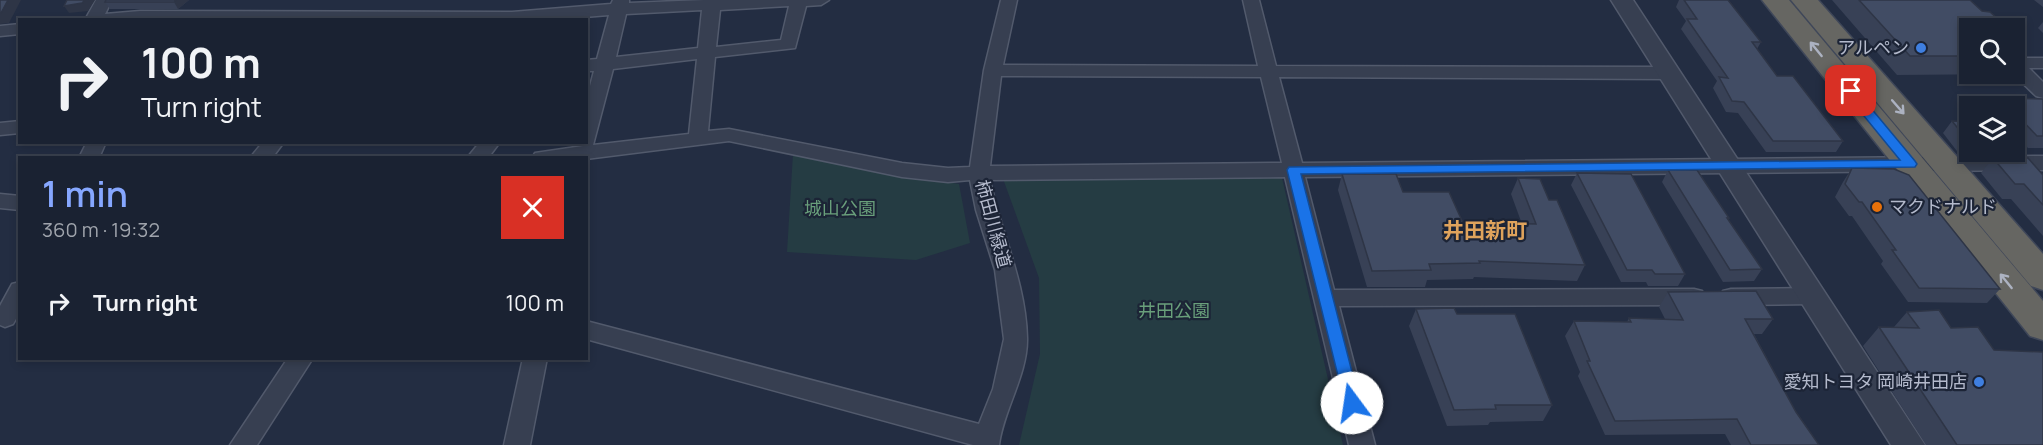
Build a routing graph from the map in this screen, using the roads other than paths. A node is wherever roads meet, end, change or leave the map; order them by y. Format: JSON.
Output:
{"nodes":[{"id":1,"x":104,"y":0,"type":"edge"},
{"id":2,"x":198,"y":0,"type":"edge"},
{"id":3,"x":421,"y":0,"type":"edge"},
{"id":4,"x":776,"y":0,"type":"edge"},
{"id":5,"x":821,"y":0,"type":"edge"},
{"id":6,"x":1009,"y":0,"type":"edge"},
{"id":7,"x":1251,"y":0,"type":"edge"},
{"id":8,"x":1622,"y":0,"type":"edge"},
{"id":9,"x":1775,"y":0,"type":"edge"},
{"id":10,"x":1804,"y":0,"type":"edge"},
{"id":11,"x":799,"y":1,"type":"edge"},
{"id":12,"x":712,"y":2,"type":"edge"},
{"id":13,"x":620,"y":5,"type":"edge"},
{"id":14,"x":94,"y":18,"type":"edge"},
{"id":15,"x":116,"y":18,"type":"edge"},
{"id":16,"x":162,"y":18,"type":"edge"},
{"id":17,"x":174,"y":18,"type":"edge"},
{"id":18,"x":404,"y":18,"type":"edge"},
{"id":19,"x":458,"y":18,"type":"edge"},
{"id":20,"x":18,"y":29,"type":"edge"},
{"id":21,"x":0,"y":31,"type":"edge"},
{"id":22,"x":705,"y":53,"type":"junction"},
{"id":23,"x":2025,"y":63,"type":"edge"},
{"id":24,"x":2043,"y":63,"type":"edge"},
{"id":25,"x":595,"y":66,"type":"edge"},
{"id":26,"x":993,"y":70,"type":"junction"},
{"id":27,"x":1269,"y":73,"type":"junction"},
{"id":28,"x":1669,"y":73,"type":"junction"},
{"id":29,"x":2025,"y":74,"type":"edge"},
{"id":30,"x":2043,"y":92,"type":"edge"},
{"id":31,"x":588,"y":123,"type":"edge"},
{"id":32,"x":18,"y":127,"type":"edge"},
{"id":33,"x":0,"y":129,"type":"edge"},
{"id":34,"x":698,"y":139,"type":"junction"},
{"id":35,"x":273,"y":144,"type":"edge"},
{"id":36,"x":489,"y":144,"type":"edge"},
{"id":37,"x":585,"y":148,"type":"edge"},
{"id":38,"x":262,"y":156,"type":"edge"},
{"id":39,"x":479,"y":156,"type":"edge"},
{"id":40,"x":551,"y":156,"type":"edge"},
{"id":41,"x":2043,"y":163,"type":"edge"},
{"id":42,"x":1911,"y":164,"type":"junction"},
{"id":43,"x":1947,"y":164,"type":"junction"},
{"id":44,"x":1729,"y":166,"type":"junction"},
{"id":45,"x":1293,"y":170,"type":"junction"},
{"id":46,"x":979,"y":173,"type":"junction"},
{"id":47,"x":0,"y":201,"type":"edge"},
{"id":48,"x":18,"y":203,"type":"edge"},
{"id":49,"x":2043,"y":277,"type":"edge"},
{"id":50,"x":18,"y":295,"type":"edge"},
{"id":51,"x":1813,"y":296,"type":"junction"},
{"id":52,"x":1325,"y":298,"type":"junction"},
{"id":53,"x":8,"y":318,"type":"edge"},
{"id":54,"x":2043,"y":326,"type":"edge"},
{"id":55,"x":588,"y":331,"type":"edge"},
{"id":56,"x":300,"y":360,"type":"edge"},
{"id":57,"x":535,"y":360,"type":"edge"},
{"id":58,"x":987,"y":441,"type":"edge"},
{"id":59,"x":243,"y":445,"type":"edge"},
{"id":60,"x":517,"y":445,"type":"edge"},
{"id":61,"x":1362,"y":445,"type":"edge"},
{"id":62,"x":1909,"y":445,"type":"edge"}],
"edges":[{"from":1,"to":14,"type":"street"},
{"from":2,"to":17,"type":"street"},
{"from":3,"to":18,"type":"street"},
{"from":4,"to":11,"type":"street"},
{"from":4,"to":12,"type":"street"},
{"from":5,"to":11,"type":"street"},
{"from":6,"to":26,"type":"street","name":"柿田川緑道"},
{"from":7,"to":27,"type":"street"},
{"from":8,"to":28,"type":"street"},
{"from":42,"to":9,"type":"highway","one_way":true},
{"from":10,"to":43,"type":"highway","one_way":true},
{"from":11,"to":22,"type":"street"},
{"from":12,"to":13,"type":"street"},
{"from":12,"to":22,"type":"street"},
{"from":13,"to":19,"type":"street"},
{"from":13,"to":25,"type":"street"},
{"from":15,"to":16,"type":"street"},
{"from":20,"to":21,"type":"street"},
{"from":22,"to":25,"type":"street"},
{"from":22,"to":34,"type":"street"},
{"from":23,"to":24,"type":"street"},
{"from":25,"to":31,"type":"street"},
{"from":26,"to":27,"type":"street"},
{"from":26,"to":46,"type":"street","name":"柿田川緑道"},
{"from":27,"to":28,"type":"street"},
{"from":27,"to":45,"type":"street"},
{"from":28,"to":44,"type":"street"},
{"from":29,"to":30,"type":"street"},
{"from":32,"to":33,"type":"street"},
{"from":34,"to":37,"type":"street"},
{"from":34,"to":46,"type":"street"},
{"from":35,"to":38,"type":"street"},
{"from":36,"to":39,"type":"street"},
{"from":37,"to":40,"type":"street"},
{"from":41,"to":43,"type":"street"},
{"from":42,"to":43,"type":"street"},
{"from":42,"to":44,"type":"street"},
{"from":54,"to":42,"type":"highway","one_way":true},
{"from":43,"to":49,"type":"highway"},
{"from":44,"to":45,"type":"street"},
{"from":44,"to":51,"type":"street"},
{"from":45,"to":46,"type":"street"},
{"from":45,"to":52,"type":"street"},
{"from":46,"to":58,"type":"street","name":"柿田川緑道"},
{"from":47,"to":48,"type":"street"},
{"from":50,"to":53,"type":"street"},
{"from":51,"to":52,"type":"street"},
{"from":51,"to":62,"type":"street"},
{"from":52,"to":61,"type":"street"},
{"from":55,"to":58,"type":"street"},
{"from":56,"to":59,"type":"street"},
{"from":57,"to":60,"type":"street"}]}
